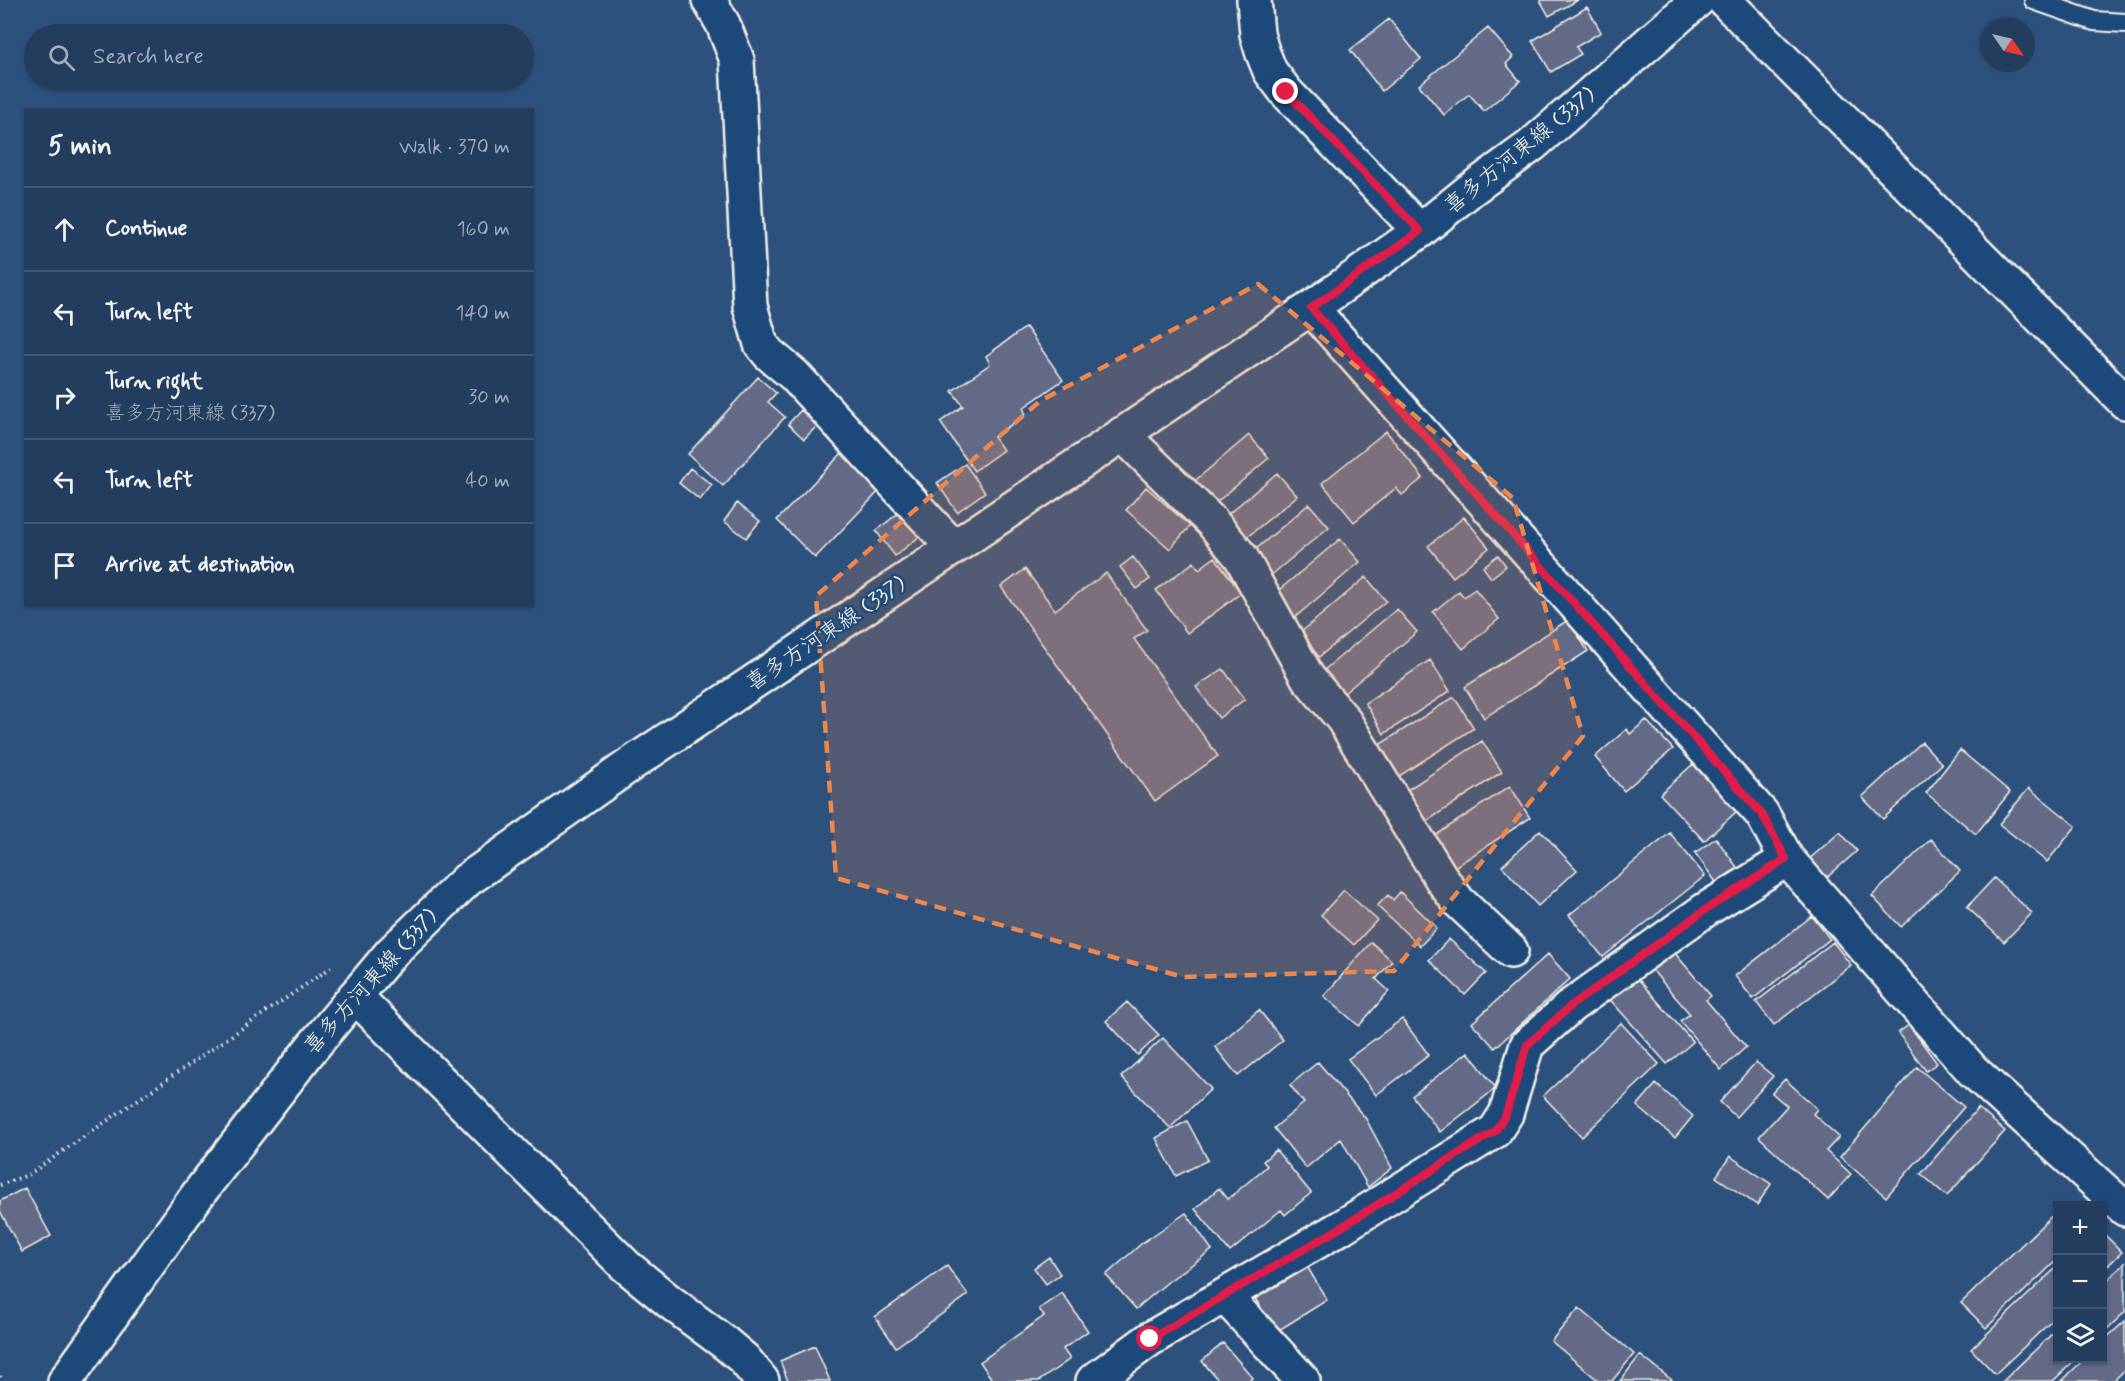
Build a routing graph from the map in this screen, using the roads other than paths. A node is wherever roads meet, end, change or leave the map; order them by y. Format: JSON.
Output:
{"nodes":[{"id":1,"x":709,"y":0,"type":"edge"},
{"id":2,"x":1254,"y":0,"type":"edge"},
{"id":3,"x":1698,"y":0,"type":"edge"},
{"id":4,"x":1724,"y":0,"type":"edge"},
{"id":5,"x":2034,"y":0,"type":"edge"},
{"id":6,"x":2125,"y":23,"type":"edge"},
{"id":7,"x":1420,"y":231,"type":"junction"},
{"id":8,"x":1311,"y":308,"type":"junction"},
{"id":9,"x":2125,"y":402,"type":"edge"},
{"id":10,"x":1122,"y":434,"type":"junction"},
{"id":11,"x":953,"y":547,"type":"junction"},
{"id":12,"x":1786,"y":859,"type":"junction"},
{"id":13,"x":1511,"y":951,"type":"dead end"},
{"id":14,"x":355,"y":996,"type":"junction"},
{"id":15,"x":2125,"y":1209,"type":"edge"},
{"id":16,"x":1225,"y":1296,"type":"junction"},
{"id":17,"x":65,"y":1381,"type":"edge"},
{"id":18,"x":762,"y":1381,"type":"edge"},
{"id":19,"x":1093,"y":1381,"type":"edge"},
{"id":20,"x":1303,"y":1381,"type":"edge"}],
"edges":[{"from":1,"to":11,"type":"street"},
{"from":2,"to":7,"type":"street"},
{"from":3,"to":7,"type":"street","name":"喜多方河東線 (337)"},
{"from":4,"to":9,"type":"street"},
{"from":5,"to":6,"type":"lane"},
{"from":7,"to":8,"type":"street","name":"喜多方河東線 (337)"},
{"from":8,"to":10,"type":"street","name":"喜多方河東線 (337)"},
{"from":8,"to":12,"type":"street"},
{"from":10,"to":11,"type":"street","name":"喜多方河東線 (337)"},
{"from":10,"to":13,"type":"street"},
{"from":11,"to":14,"type":"street","name":"喜多方河東線 (337)"},
{"from":12,"to":15,"type":"street"},
{"from":12,"to":16,"type":"street"},
{"from":14,"to":17,"type":"street","name":"喜多方河東線 (337)"},
{"from":14,"to":18,"type":"street"},
{"from":16,"to":19,"type":"street"},
{"from":16,"to":20,"type":"street"}]}
